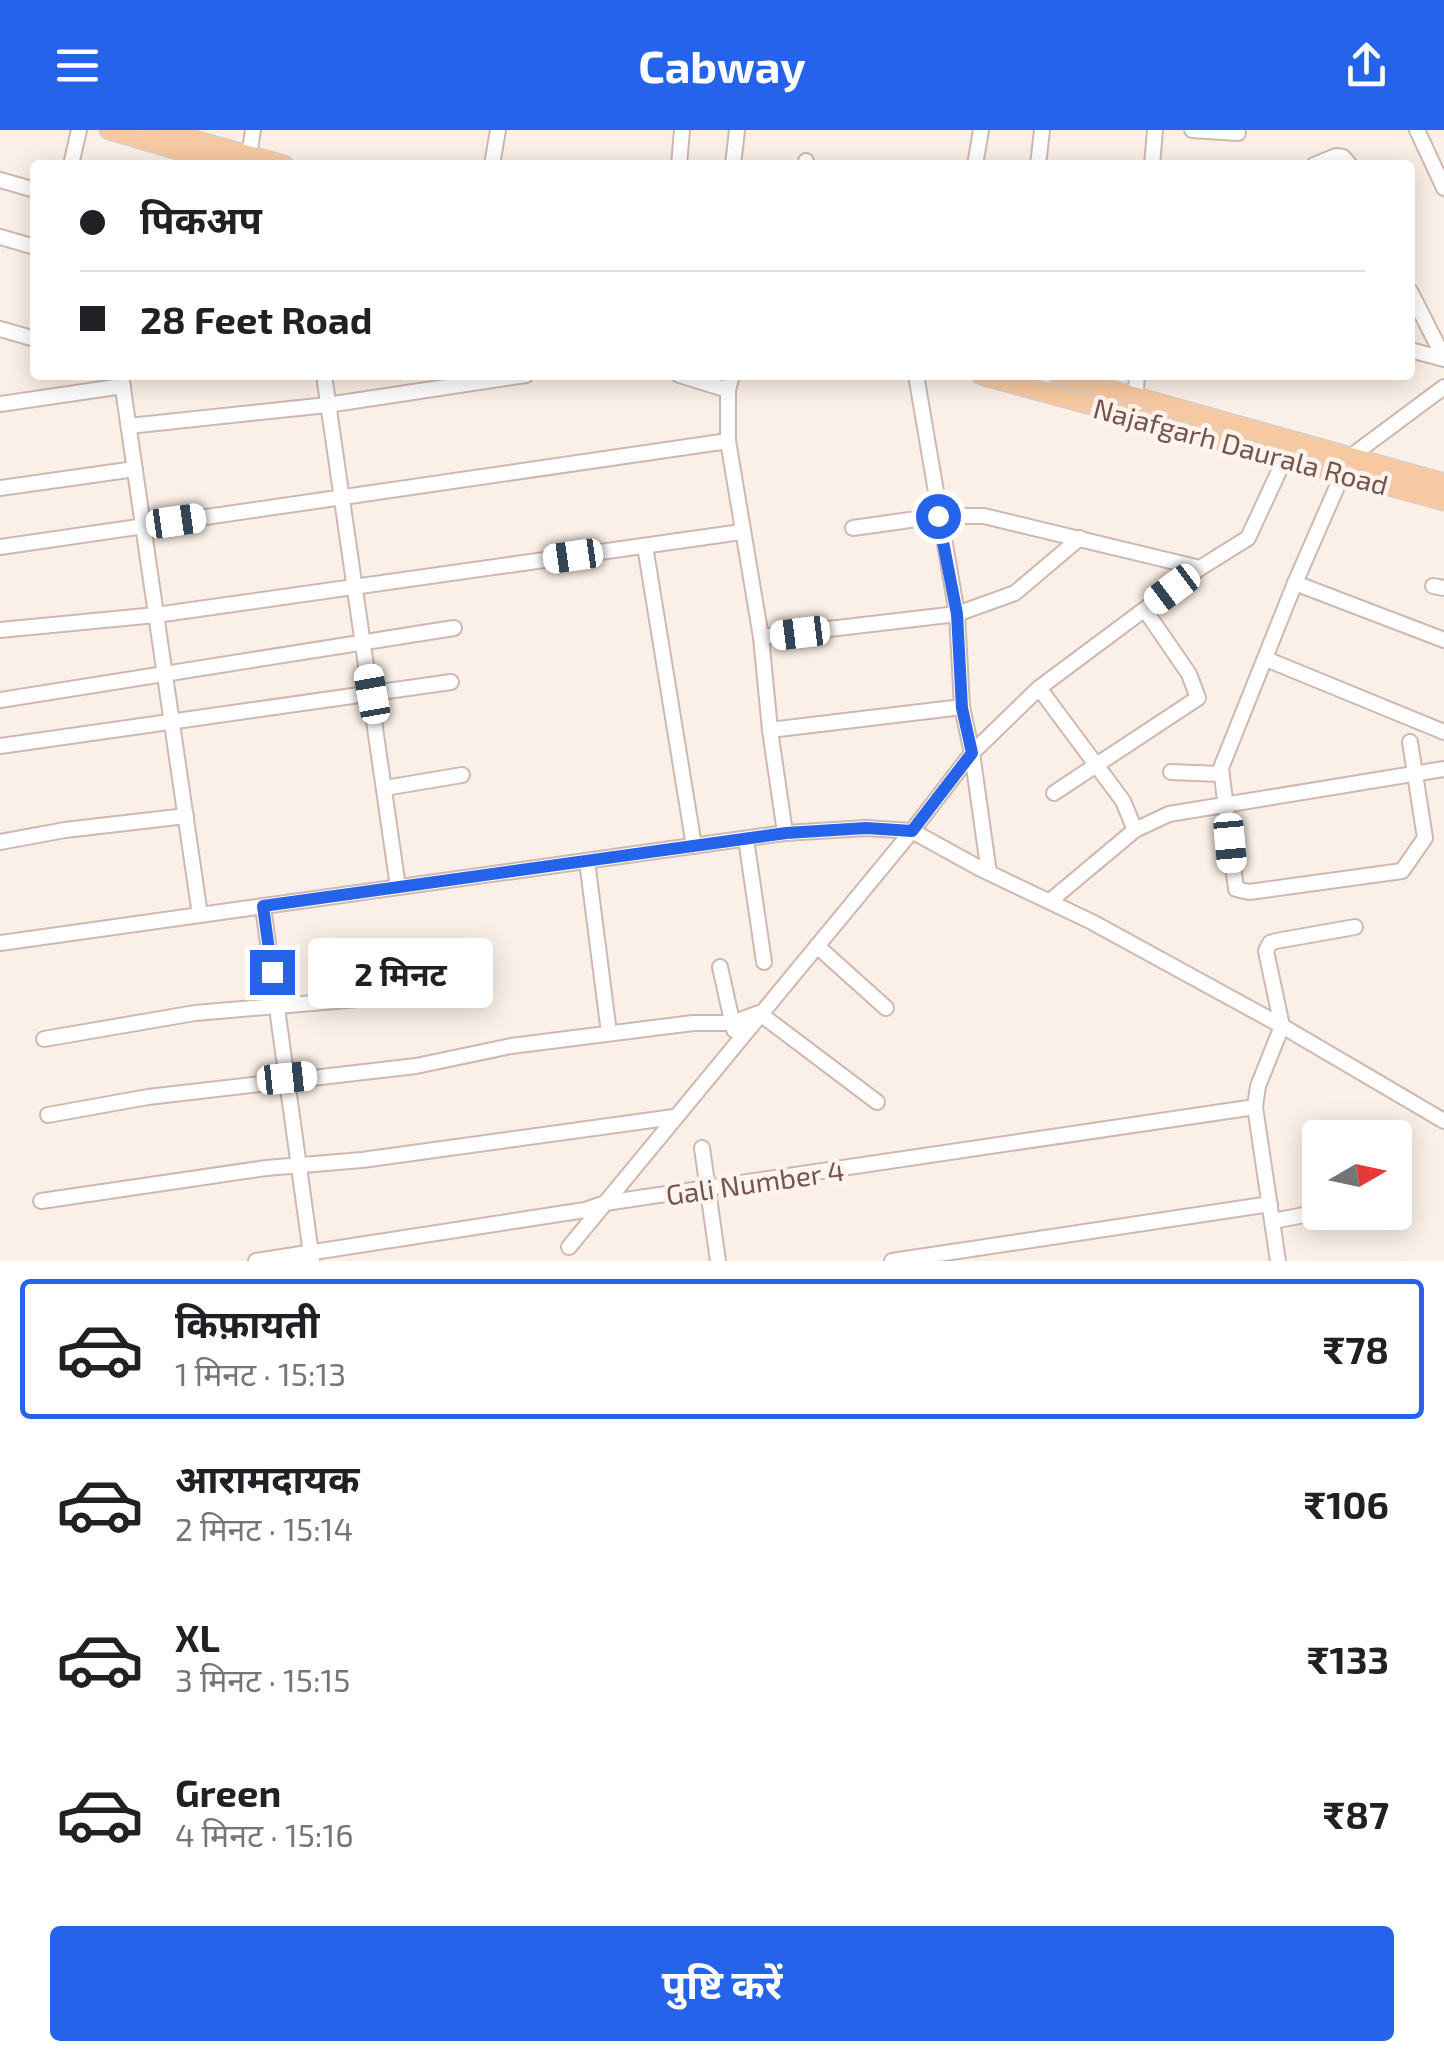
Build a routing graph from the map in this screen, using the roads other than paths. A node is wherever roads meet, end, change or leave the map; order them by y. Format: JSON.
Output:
{"nodes":[{"id":1,"x":79,"y":130,"type":"edge"},
{"id":2,"x":109,"y":130,"type":"edge"},
{"id":3,"x":158,"y":130,"type":"edge"},
{"id":4,"x":253,"y":130,"type":"edge"},
{"id":5,"x":498,"y":130,"type":"edge"},
{"id":6,"x":682,"y":130,"type":"edge"},
{"id":7,"x":737,"y":130,"type":"edge"},
{"id":8,"x":980,"y":130,"type":"edge"},
{"id":9,"x":1042,"y":130,"type":"edge"},
{"id":10,"x":1155,"y":130,"type":"edge"},
{"id":11,"x":1192,"y":130,"type":"edge"},
{"id":12,"x":1416,"y":130,"type":"edge"},
{"id":13,"x":1238,"y":133,"type":"dead end"},
{"id":14,"x":248,"y":156,"type":"junction"},
{"id":15,"x":73,"y":160,"type":"edge"},
{"id":16,"x":212,"y":160,"type":"edge"},
{"id":17,"x":264,"y":160,"type":"edge"},
{"id":18,"x":493,"y":160,"type":"edge"},
{"id":19,"x":679,"y":160,"type":"edge"},
{"id":20,"x":734,"y":160,"type":"edge"},
{"id":21,"x":976,"y":160,"type":"edge"},
{"id":22,"x":1039,"y":160,"type":"edge"},
{"id":23,"x":1152,"y":160,"type":"edge"},
{"id":24,"x":0,"y":180,"type":"edge"},
{"id":25,"x":1444,"y":188,"type":"edge"},
{"id":26,"x":30,"y":189,"type":"edge"},
{"id":27,"x":0,"y":237,"type":"edge"},
{"id":28,"x":30,"y":246,"type":"edge"},
{"id":29,"x":1415,"y":312,"type":"edge"},
{"id":30,"x":0,"y":329,"type":"edge"},
{"id":31,"x":30,"y":338,"type":"edge"},
{"id":32,"x":1415,"y":351,"type":"edge"},
{"id":33,"x":1444,"y":359,"type":"edge"},
{"id":34,"x":122,"y":380,"type":"edge"},
{"id":35,"x":324,"y":380,"type":"edge"},
{"id":36,"x":493,"y":380,"type":"edge"},
{"id":37,"x":917,"y":380,"type":"edge"},
{"id":38,"x":1005,"y":380,"type":"edge"},
{"id":39,"x":1070,"y":380,"type":"edge"},
{"id":40,"x":1137,"y":380,"type":"edge"},
{"id":41,"x":730,"y":382,"type":"edge"},
{"id":42,"x":1444,"y":387,"type":"edge"},
{"id":43,"x":0,"y":404,"type":"edge"},
{"id":44,"x":327,"y":405,"type":"junction"},
{"id":45,"x":1135,"y":407,"type":"junction"},
{"id":46,"x":129,"y":426,"type":"junction"},
{"id":47,"x":728,"y":441,"type":"junction"},
{"id":48,"x":1286,"y":456,"type":"junction"},
{"id":49,"x":1347,"y":465,"type":"junction"},
{"id":50,"x":135,"y":469,"type":"junction"},
{"id":51,"x":1444,"y":482,"type":"edge"},
{"id":52,"x":0,"y":488,"type":"edge"},
{"id":53,"x":342,"y":497,"type":"junction"},
{"id":54,"x":1444,"y":501,"type":"edge"},
{"id":55,"x":938,"y":516,"type":"junction"},
{"id":56,"x":143,"y":526,"type":"junction"},
{"id":57,"x":853,"y":528,"type":"dead end"},
{"id":58,"x":741,"y":532,"type":"junction"},
{"id":59,"x":1080,"y":538,"type":"junction"},
{"id":60,"x":645,"y":546,"type":"junction"},
{"id":61,"x":0,"y":547,"type":"edge"},
{"id":62,"x":1200,"y":568,"type":"junction"},
{"id":63,"x":1294,"y":582,"type":"junction"},
{"id":64,"x":356,"y":586,"type":"junction"},
{"id":65,"x":1145,"y":610,"type":"junction"},
{"id":66,"x":156,"y":614,"type":"junction"},
{"id":67,"x":957,"y":614,"type":"junction"},
{"id":68,"x":454,"y":628,"type":"dead end"},
{"id":69,"x":0,"y":630,"type":"edge"},
{"id":70,"x":761,"y":637,"type":"junction"},
{"id":71,"x":1444,"y":640,"type":"edge"},
{"id":72,"x":364,"y":644,"type":"junction"},
{"id":73,"x":1266,"y":659,"type":"junction"},
{"id":74,"x":165,"y":675,"type":"junction"},
{"id":75,"x":450,"y":682,"type":"dead end"},
{"id":76,"x":1039,"y":688,"type":"junction"},
{"id":77,"x":372,"y":694,"type":"junction"},
{"id":78,"x":0,"y":700,"type":"edge"},
{"id":79,"x":962,"y":708,"type":"junction"},
{"id":80,"x":172,"y":722,"type":"junction"},
{"id":81,"x":770,"y":730,"type":"junction"},
{"id":82,"x":1444,"y":732,"type":"edge"},
{"id":83,"x":1410,"y":742,"type":"dead end"},
{"id":84,"x":0,"y":746,"type":"edge"},
{"id":85,"x":972,"y":753,"type":"junction"},
{"id":86,"x":1098,"y":765,"type":"junction"},
{"id":87,"x":1444,"y":769,"type":"edge"},
{"id":88,"x":1170,"y":772,"type":"dead end"},
{"id":89,"x":1220,"y":774,"type":"junction"},
{"id":90,"x":1412,"y":774,"type":"junction"},
{"id":91,"x":462,"y":775,"type":"dead end"},
{"id":92,"x":385,"y":788,"type":"junction"},
{"id":93,"x":1054,"y":792,"type":"dead end"},
{"id":94,"x":1226,"y":804,"type":"junction"},
{"id":95,"x":186,"y":816,"type":"junction"},
{"id":96,"x":1135,"y":830,"type":"junction"},
{"id":97,"x":912,"y":831,"type":"junction"},
{"id":98,"x":786,"y":833,"type":"junction"},
{"id":99,"x":746,"y":839,"type":"junction"},
{"id":100,"x":0,"y":842,"type":"edge"},
{"id":101,"x":694,"y":846,"type":"junction"},
{"id":102,"x":587,"y":861,"type":"junction"},
{"id":103,"x":989,"y":872,"type":"junction"},
{"id":104,"x":398,"y":888,"type":"junction"},
{"id":105,"x":1050,"y":901,"type":"junction"},
{"id":106,"x":263,"y":906,"type":"junction"},
{"id":107,"x":200,"y":915,"type":"junction"},
{"id":108,"x":1355,"y":927,"type":"dead end"},
{"id":109,"x":0,"y":943,"type":"edge"},
{"id":110,"x":817,"y":946,"type":"junction"},
{"id":111,"x":764,"y":962,"type":"dead end"},
{"id":112,"x":720,"y":967,"type":"dead end"},
{"id":113,"x":438,"y":985,"type":"dead end"},
{"id":114,"x":276,"y":1006,"type":"junction"},
{"id":115,"x":886,"y":1008,"type":"dead end"},
{"id":116,"x":760,"y":1013,"type":"junction"},
{"id":117,"x":732,"y":1023,"type":"junction"},
{"id":118,"x":1282,"y":1026,"type":"junction"},
{"id":119,"x":610,"y":1034,"type":"junction"},
{"id":120,"x":44,"y":1039,"type":"dead end"},
{"id":121,"x":737,"y":1040,"type":"junction"},
{"id":122,"x":287,"y":1078,"type":"junction"},
{"id":123,"x":877,"y":1102,"type":"dead end"},
{"id":124,"x":1255,"y":1107,"type":"junction"},
{"id":125,"x":48,"y":1115,"type":"dead end"},
{"id":126,"x":674,"y":1117,"type":"junction"},
{"id":127,"x":1444,"y":1121,"type":"edge"},
{"id":128,"x":702,"y":1148,"type":"dead end"},
{"id":129,"x":299,"y":1166,"type":"junction"},
{"id":130,"x":708,"y":1190,"type":"junction"},
{"id":131,"x":41,"y":1201,"type":"dead end"},
{"id":132,"x":605,"y":1203,"type":"junction"},
{"id":133,"x":1270,"y":1204,"type":"junction"},
{"id":134,"x":585,"y":1210,"type":"junction"},
{"id":135,"x":1302,"y":1216,"type":"edge"},
{"id":136,"x":1273,"y":1222,"type":"junction"},
{"id":137,"x":587,"y":1227,"type":"junction"},
{"id":138,"x":569,"y":1248,"type":"dead end"},
{"id":139,"x":992,"y":1254,"type":"edge"},
{"id":140,"x":311,"y":1257,"type":"edge"},
{"id":141,"x":256,"y":1261,"type":"edge"},
{"id":142,"x":718,"y":1261,"type":"edge"},
{"id":143,"x":892,"y":1261,"type":"edge"},
{"id":144,"x":1278,"y":1261,"type":"edge"}],
"edges":[{"from":1,"to":15,"type":"street"},
{"from":2,"to":16,"type":"main road"},
{"from":3,"to":14,"type":"main road"},
{"from":4,"to":14,"type":"street"},
{"from":5,"to":18,"type":"street"},
{"from":6,"to":19,"type":"street"},
{"from":7,"to":20,"type":"street"},
{"from":8,"to":21,"type":"street"},
{"from":9,"to":22,"type":"street"},
{"from":10,"to":23,"type":"street"},
{"from":11,"to":13,"type":"street"},
{"from":12,"to":25,"type":"street"},
{"from":14,"to":17,"type":"main road"},
{"from":24,"to":26,"type":"street"},
{"from":27,"to":28,"type":"street"},
{"from":29,"to":33,"type":"street"},
{"from":30,"to":31,"type":"street"},
{"from":32,"to":33,"type":"street"},
{"from":34,"to":43,"type":"street"},
{"from":34,"to":46,"type":"street"},
{"from":35,"to":44,"type":"street"},
{"from":36,"to":44,"type":"street"},
{"from":37,"to":55,"type":"street"},
{"from":38,"to":45,"type":"main road","name":"Najafgarh Daurala Road"},
{"from":39,"to":45,"type":"main road","name":"Najafgarh Daurala Road"},
{"from":40,"to":45,"type":"street"},
{"from":41,"to":47,"type":"street"},
{"from":42,"to":49,"type":"street"},
{"from":44,"to":46,"type":"street"},
{"from":44,"to":53,"type":"street"},
{"from":45,"to":48,"type":"main road","name":"Najafgarh Daurala Road"},
{"from":45,"to":49,"type":"main road","name":"Najafgarh Daurala Road"},
{"from":46,"to":50,"type":"street"},
{"from":47,"to":53,"type":"street"},
{"from":47,"to":58,"type":"street"},
{"from":48,"to":49,"type":"main road","name":"Najafgarh Daurala Road"},
{"from":48,"to":62,"type":"street"},
{"from":49,"to":51,"type":"main road","name":"Najafgarh Daurala Road"},
{"from":49,"to":54,"type":"main road","name":"Najafgarh Daurala Road"},
{"from":49,"to":63,"type":"street"},
{"from":50,"to":52,"type":"street"},
{"from":50,"to":56,"type":"street"},
{"from":53,"to":56,"type":"street"},
{"from":53,"to":64,"type":"street"},
{"from":55,"to":57,"type":"street"},
{"from":55,"to":59,"type":"street"},
{"from":55,"to":67,"type":"street"},
{"from":56,"to":61,"type":"street"},
{"from":56,"to":66,"type":"street"},
{"from":58,"to":60,"type":"street"},
{"from":58,"to":70,"type":"street"},
{"from":59,"to":62,"type":"street"},
{"from":59,"to":67,"type":"street"},
{"from":60,"to":64,"type":"street"},
{"from":60,"to":101,"type":"street"},
{"from":62,"to":65,"type":"street"},
{"from":63,"to":71,"type":"street"},
{"from":63,"to":73,"type":"street"},
{"from":64,"to":66,"type":"street"},
{"from":64,"to":72,"type":"street"},
{"from":65,"to":76,"type":"street"},
{"from":65,"to":86,"type":"street"},
{"from":66,"to":69,"type":"street"},
{"from":66,"to":74,"type":"street"},
{"from":67,"to":70,"type":"street"},
{"from":67,"to":79,"type":"street"},
{"from":68,"to":72,"type":"street"},
{"from":70,"to":81,"type":"street"},
{"from":72,"to":74,"type":"street"},
{"from":72,"to":77,"type":"street"},
{"from":73,"to":82,"type":"street"},
{"from":73,"to":89,"type":"street"},
{"from":74,"to":78,"type":"street"},
{"from":74,"to":80,"type":"street"},
{"from":75,"to":77,"type":"street"},
{"from":76,"to":85,"type":"street"},
{"from":76,"to":86,"type":"street"},
{"from":77,"to":80,"type":"street"},
{"from":77,"to":92,"type":"street"},
{"from":79,"to":81,"type":"street"},
{"from":79,"to":85,"type":"street"},
{"from":80,"to":84,"type":"street"},
{"from":80,"to":95,"type":"street"},
{"from":81,"to":98,"type":"street"},
{"from":83,"to":90,"type":"street"},
{"from":85,"to":97,"type":"street"},
{"from":85,"to":103,"type":"street"},
{"from":86,"to":93,"type":"street"},
{"from":86,"to":96,"type":"street"},
{"from":87,"to":90,"type":"street"},
{"from":88,"to":89,"type":"street"},
{"from":89,"to":94,"type":"street"},
{"from":90,"to":94,"type":"street"},
{"from":90,"to":94,"type":"street"},
{"from":91,"to":92,"type":"street"},
{"from":92,"to":104,"type":"street"},
{"from":94,"to":96,"type":"street"},
{"from":95,"to":100,"type":"street"},
{"from":95,"to":107,"type":"street"},
{"from":96,"to":105,"type":"street"},
{"from":97,"to":98,"type":"street"},
{"from":97,"to":103,"type":"street"},
{"from":97,"to":110,"type":"street"},
{"from":98,"to":99,"type":"street"},
{"from":99,"to":101,"type":"street"},
{"from":99,"to":111,"type":"street"},
{"from":101,"to":102,"type":"street"},
{"from":102,"to":104,"type":"street"},
{"from":102,"to":119,"type":"street"},
{"from":103,"to":105,"type":"street"},
{"from":104,"to":106,"type":"street"},
{"from":105,"to":118,"type":"street"},
{"from":106,"to":107,"type":"street"},
{"from":106,"to":114,"type":"street"},
{"from":107,"to":109,"type":"street"},
{"from":108,"to":118,"type":"street"},
{"from":110,"to":115,"type":"street"},
{"from":110,"to":116,"type":"street"},
{"from":112,"to":117,"type":"street"},
{"from":113,"to":114,"type":"street"},
{"from":114,"to":120,"type":"street"},
{"from":114,"to":122,"type":"street"},
{"from":116,"to":117,"type":"street"},
{"from":116,"to":121,"type":"street"},
{"from":116,"to":123,"type":"street"},
{"from":117,"to":119,"type":"street"},
{"from":117,"to":121,"type":"street"},
{"from":118,"to":124,"type":"street"},
{"from":118,"to":127,"type":"street"},
{"from":119,"to":122,"type":"street"},
{"from":121,"to":126,"type":"street"},
{"from":122,"to":125,"type":"street"},
{"from":122,"to":129,"type":"street"},
{"from":124,"to":130,"type":"street","name":"Gali Number 4"},
{"from":124,"to":133,"type":"street"},
{"from":126,"to":129,"type":"street"},
{"from":126,"to":132,"type":"street"},
{"from":128,"to":130,"type":"street"},
{"from":129,"to":131,"type":"street"},
{"from":129,"to":140,"type":"street"},
{"from":130,"to":132,"type":"street","name":"Gali Number 4"},
{"from":130,"to":142,"type":"street"},
{"from":132,"to":134,"type":"street","name":"Gali Number 4"},
{"from":132,"to":137,"type":"street"},
{"from":133,"to":136,"type":"street"},
{"from":133,"to":139,"type":"street"},
{"from":134,"to":137,"type":"street"},
{"from":134,"to":140,"type":"street","name":"Gali Number 4"},
{"from":135,"to":136,"type":"street"},
{"from":136,"to":144,"type":"street"},
{"from":137,"to":138,"type":"street"},
{"from":139,"to":143,"type":"street"},
{"from":140,"to":141,"type":"street","name":"Gali Number 4"}]}
